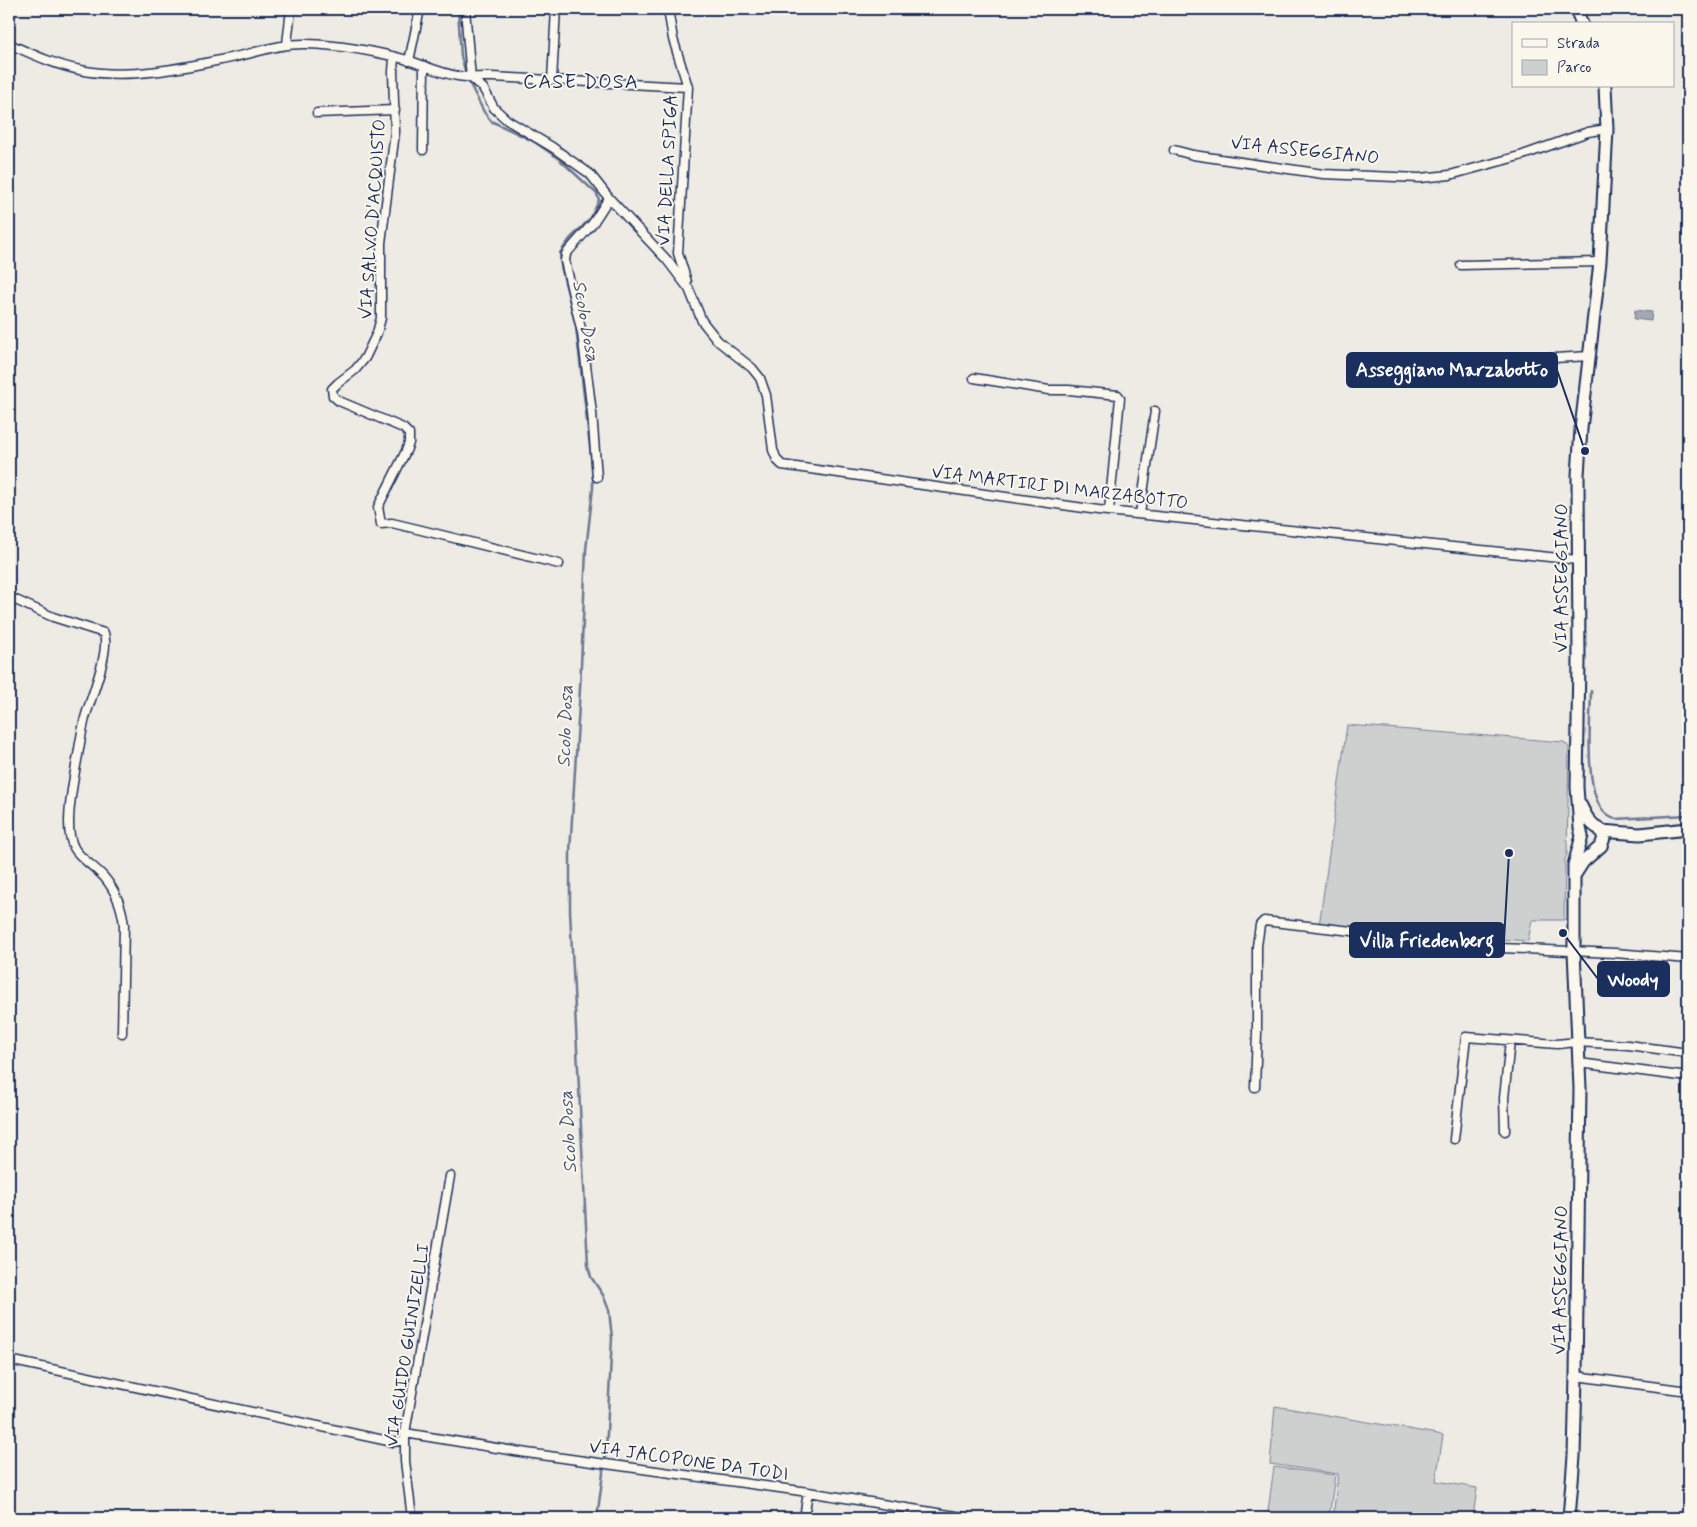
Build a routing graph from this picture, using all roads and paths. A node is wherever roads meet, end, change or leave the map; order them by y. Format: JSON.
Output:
{"nodes":[{"id":1,"x":291,"y":9,"type":"edge"},
{"id":2,"x":420,"y":9,"type":"edge"},
{"id":3,"x":464,"y":9,"type":"edge"},
{"id":4,"x":556,"y":9,"type":"edge"},
{"id":5,"x":668,"y":9,"type":"edge"},
{"id":6,"x":1576,"y":9,"type":"edge"},
{"id":7,"x":1581,"y":22,"type":"edge"},
{"id":8,"x":9,"y":44,"type":"edge"},
{"id":9,"x":287,"y":44,"type":"junction"},
{"id":10,"x":394,"y":57,"type":"junction"},
{"id":11,"x":409,"y":61,"type":"junction"},
{"id":12,"x":424,"y":66,"type":"junction"},
{"id":13,"x":492,"y":77,"type":"junction"},
{"id":14,"x":471,"y":78,"type":"junction"},
{"id":15,"x":552,"y":80,"type":"junction"},
{"id":16,"x":688,"y":87,"type":"junction"},
{"id":17,"x":483,"y":88,"type":"junction"},
{"id":18,"x":1605,"y":88,"type":"edge"},
{"id":19,"x":395,"y":110,"type":"junction"},
{"id":20,"x":317,"y":113,"type":"dead end"},
{"id":21,"x":1607,"y":128,"type":"junction"},
{"id":22,"x":423,"y":150,"type":"dead end"},
{"id":23,"x":1174,"y":150,"type":"dead end"},
{"id":24,"x":609,"y":198,"type":"junction"},
{"id":25,"x":679,"y":259,"type":"junction"},
{"id":26,"x":667,"y":260,"type":"junction"},
{"id":27,"x":1600,"y":262,"type":"junction"},
{"id":28,"x":1460,"y":265,"type":"dead end"},
{"id":29,"x":689,"y":288,"type":"junction"},
{"id":30,"x":1590,"y":356,"type":"junction"},
{"id":31,"x":1373,"y":360,"type":"dead end"},
{"id":32,"x":974,"y":378,"type":"dead end"},
{"id":33,"x":1155,"y":411,"type":"dead end"},
{"id":34,"x":597,"y":477,"type":"dead end"},
{"id":35,"x":1109,"y":511,"type":"junction"},
{"id":36,"x":1140,"y":514,"type":"junction"},
{"id":37,"x":1578,"y":560,"type":"junction"},
{"id":38,"x":559,"y":564,"type":"dead end"},
{"id":39,"x":9,"y":598,"type":"edge"},
{"id":40,"x":1578,"y":800,"type":"junction"},
{"id":41,"x":1598,"y":829,"type":"junction"},
{"id":42,"x":1688,"y":829,"type":"edge"},
{"id":43,"x":1640,"y":834,"type":"junction"},
{"id":44,"x":1582,"y":838,"type":"junction"},
{"id":45,"x":1600,"y":847,"type":"junction"},
{"id":46,"x":1574,"y":876,"type":"junction"},
{"id":47,"x":1574,"y":951,"type":"junction"},
{"id":48,"x":1688,"y":960,"type":"edge"},
{"id":49,"x":122,"y":1033,"type":"dead end"},
{"id":50,"x":1510,"y":1041,"type":"junction"},
{"id":51,"x":1577,"y":1042,"type":"junction"},
{"id":52,"x":1688,"y":1053,"type":"edge"},
{"id":53,"x":1579,"y":1063,"type":"junction"},
{"id":54,"x":1688,"y":1077,"type":"edge"},
{"id":55,"x":1254,"y":1087,"type":"dead end"},
{"id":56,"x":1505,"y":1131,"type":"dead end"},
{"id":57,"x":1454,"y":1139,"type":"dead end"},
{"id":58,"x":450,"y":1176,"type":"dead end"},
{"id":59,"x":9,"y":1360,"type":"edge"},
{"id":60,"x":1576,"y":1376,"type":"junction"},
{"id":61,"x":1688,"y":1391,"type":"edge"},
{"id":62,"x":405,"y":1436,"type":"junction"},
{"id":63,"x":808,"y":1492,"type":"junction"},
{"id":64,"x":412,"y":1518,"type":"edge"},
{"id":65,"x":804,"y":1518,"type":"edge"},
{"id":66,"x":968,"y":1518,"type":"edge"},
{"id":67,"x":1569,"y":1518,"type":"edge"}],
"edges":[{"from":1,"to":9,"type":"street"},
{"from":2,"to":11,"type":"street"},
{"from":3,"to":14,"type":"street"},
{"from":4,"to":15,"type":"street"},
{"from":5,"to":16,"type":"street"},
{"from":6,"to":7,"type":"street"},
{"from":8,"to":9,"type":"street"},
{"from":9,"to":10,"type":"street"},
{"from":10,"to":11,"type":"street"},
{"from":10,"to":19,"type":"street","name":"VIA SALVO D'ACQUISTO"},
{"from":11,"to":12,"type":"street"},
{"from":12,"to":14,"type":"street"},
{"from":12,"to":22,"type":"street"},
{"from":13,"to":14,"type":"street","name":"VIA DELLA SPIGA"},
{"from":13,"to":15,"type":"street","name":"VIA DELLA SPIGA"},
{"from":13,"to":17,"type":"street"},
{"from":14,"to":17,"type":"street","name":"VIA MARTIRI DI MARZABOTTO"},
{"from":15,"to":16,"type":"street","name":"VIA DELLA SPIGA"},
{"from":16,"to":25,"type":"street","name":"VIA DELLA SPIGA"},
{"from":17,"to":24,"type":"street","name":"VIA MARTIRI DI MARZABOTTO"},
{"from":18,"to":21,"type":"street","name":"VIA ASSEGGIANO"},
{"from":19,"to":20,"type":"street","name":"VIA SALVO D'ACQUISTO"},
{"from":19,"to":38,"type":"street","name":"VIA SALVO D'ACQUISTO"},
{"from":21,"to":23,"type":"street","name":"VIA ASSEGGIANO"},
{"from":21,"to":27,"type":"street","name":"VIA ASSEGGIANO"},
{"from":24,"to":26,"type":"street","name":"VIA MARTIRI DI MARZABOTTO"},
{"from":24,"to":34,"type":"street"},
{"from":25,"to":26,"type":"street"},
{"from":25,"to":29,"type":"street","name":"VIA DELLA SPIGA"},
{"from":26,"to":29,"type":"street","name":"VIA MARTIRI DI MARZABOTTO"},
{"from":27,"to":28,"type":"street"},
{"from":27,"to":30,"type":"street","name":"VIA ASSEGGIANO"},
{"from":29,"to":35,"type":"street","name":"VIA MARTIRI DI MARZABOTTO"},
{"from":30,"to":31,"type":"street"},
{"from":30,"to":37,"type":"street","name":"VIA ASSEGGIANO"},
{"from":32,"to":35,"type":"street"},
{"from":33,"to":36,"type":"street"},
{"from":35,"to":36,"type":"street","name":"VIA MARTIRI DI MARZABOTTO"},
{"from":36,"to":37,"type":"street","name":"VIA MARTIRI DI MARZABOTTO"},
{"from":37,"to":40,"type":"street","name":"VIA ASSEGGIANO"},
{"from":39,"to":49,"type":"street"},
{"from":40,"to":41,"type":"street","name":"VIA ASSEGGIANO"},
{"from":40,"to":44,"type":"street","name":"VIA ASSEGGIANO"},
{"from":41,"to":43,"type":"street"},
{"from":41,"to":44,"type":"street"},
{"from":41,"to":45,"type":"street","name":"VIA ASSEGGIANO"},
{"from":42,"to":43,"type":"street"},
{"from":43,"to":45,"type":"street"},
{"from":44,"to":45,"type":"street"},
{"from":44,"to":46,"type":"street","name":"VIA ASSEGGIANO"},
{"from":45,"to":46,"type":"street"},
{"from":46,"to":47,"type":"street","name":"VIA ASSEGGIANO"},
{"from":47,"to":48,"type":"street"},
{"from":47,"to":51,"type":"street","name":"VIA ASSEGGIANO"},
{"from":47,"to":55,"type":"street"},
{"from":50,"to":51,"type":"street"},
{"from":50,"to":56,"type":"street"},
{"from":50,"to":57,"type":"street"},
{"from":51,"to":52,"type":"street"},
{"from":51,"to":53,"type":"street","name":"VIA ASSEGGIANO"},
{"from":53,"to":54,"type":"street"},
{"from":53,"to":60,"type":"street","name":"VIA ASSEGGIANO"},
{"from":58,"to":62,"type":"street","name":"VIA GUIDO GUINIZELLI"},
{"from":59,"to":62,"type":"street","name":"VIA JACOPONE DA TODI"},
{"from":60,"to":61,"type":"street"},
{"from":60,"to":67,"type":"street","name":"VIA ASSEGGIANO"},
{"from":62,"to":63,"type":"street","name":"VIA JACOPONE DA TODI"},
{"from":62,"to":64,"type":"street","name":"VIA GUIDO GUINIZELLI"},
{"from":63,"to":65,"type":"street"},
{"from":63,"to":66,"type":"street","name":"VIA JACOPONE DA TODI"}]}
